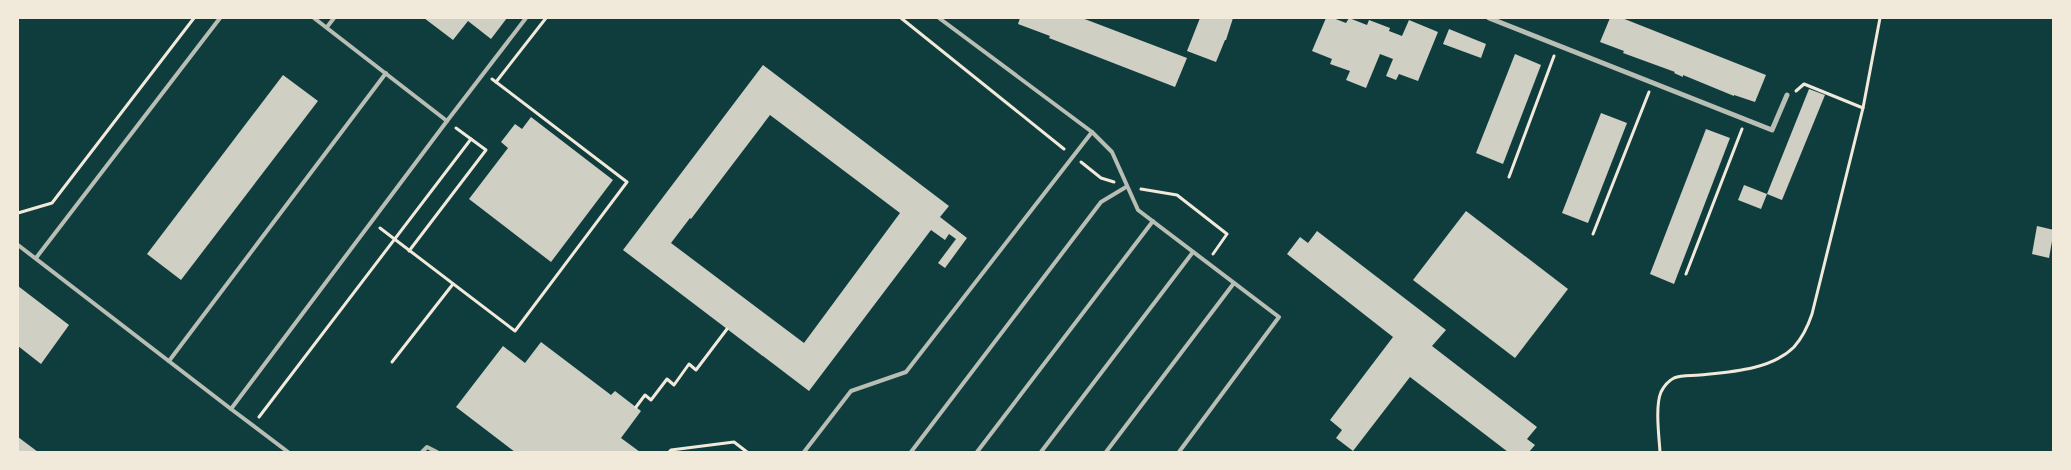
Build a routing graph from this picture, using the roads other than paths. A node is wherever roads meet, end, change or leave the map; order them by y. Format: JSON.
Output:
{"nodes":[{"id":1,"x":220,"y":18,"type":"edge"},
{"id":2,"x":314,"y":18,"type":"edge"},
{"id":3,"x":334,"y":18,"type":"edge"},
{"id":4,"x":526,"y":18,"type":"edge"},
{"id":5,"x":939,"y":18,"type":"edge"},
{"id":6,"x":1489,"y":18,"type":"edge"},
{"id":7,"x":327,"y":27,"type":"junction"},
{"id":8,"x":386,"y":73,"type":"junction"},
{"id":9,"x":1787,"y":95,"type":"road end"},
{"id":10,"x":447,"y":122,"type":"junction"},
{"id":11,"x":1092,"y":132,"type":"junction"},
{"id":12,"x":1126,"y":187,"type":"junction"},
{"id":13,"x":1153,"y":221,"type":"junction"},
{"id":14,"x":18,"y":245,"type":"edge"},
{"id":15,"x":1193,"y":252,"type":"junction"},
{"id":16,"x":36,"y":258,"type":"junction"},
{"id":17,"x":1234,"y":283,"type":"junction"},
{"id":18,"x":169,"y":361,"type":"junction"},
{"id":19,"x":231,"y":408,"type":"junction"},
{"id":20,"x":288,"y":452,"type":"edge"},
{"id":21,"x":422,"y":452,"type":"edge"},
{"id":22,"x":437,"y":452,"type":"edge"},
{"id":23,"x":804,"y":452,"type":"edge"},
{"id":24,"x":911,"y":452,"type":"edge"},
{"id":25,"x":977,"y":452,"type":"edge"},
{"id":26,"x":1041,"y":452,"type":"edge"},
{"id":27,"x":1106,"y":452,"type":"edge"},
{"id":28,"x":1179,"y":452,"type":"edge"}],
"edges":[{"from":1,"to":16,"type":"lane"},
{"from":2,"to":7,"type":"lane"},
{"from":3,"to":7,"type":"lane"},
{"from":4,"to":10,"type":"lane"},
{"from":5,"to":11,"type":"lane"},
{"from":6,"to":9,"type":"street"},
{"from":7,"to":8,"type":"lane"},
{"from":8,"to":10,"type":"lane"},
{"from":8,"to":18,"type":"lane"},
{"from":10,"to":19,"type":"lane"},
{"from":11,"to":12,"type":"lane"},
{"from":11,"to":23,"type":"lane"},
{"from":12,"to":13,"type":"lane"},
{"from":12,"to":24,"type":"lane"},
{"from":13,"to":15,"type":"lane"},
{"from":13,"to":25,"type":"lane"},
{"from":14,"to":16,"type":"lane"},
{"from":15,"to":17,"type":"lane"},
{"from":15,"to":26,"type":"lane"},
{"from":16,"to":18,"type":"lane"},
{"from":17,"to":27,"type":"lane"},
{"from":17,"to":28,"type":"lane"},
{"from":18,"to":19,"type":"lane"},
{"from":19,"to":20,"type":"lane"},
{"from":21,"to":22,"type":"lane"}]}
